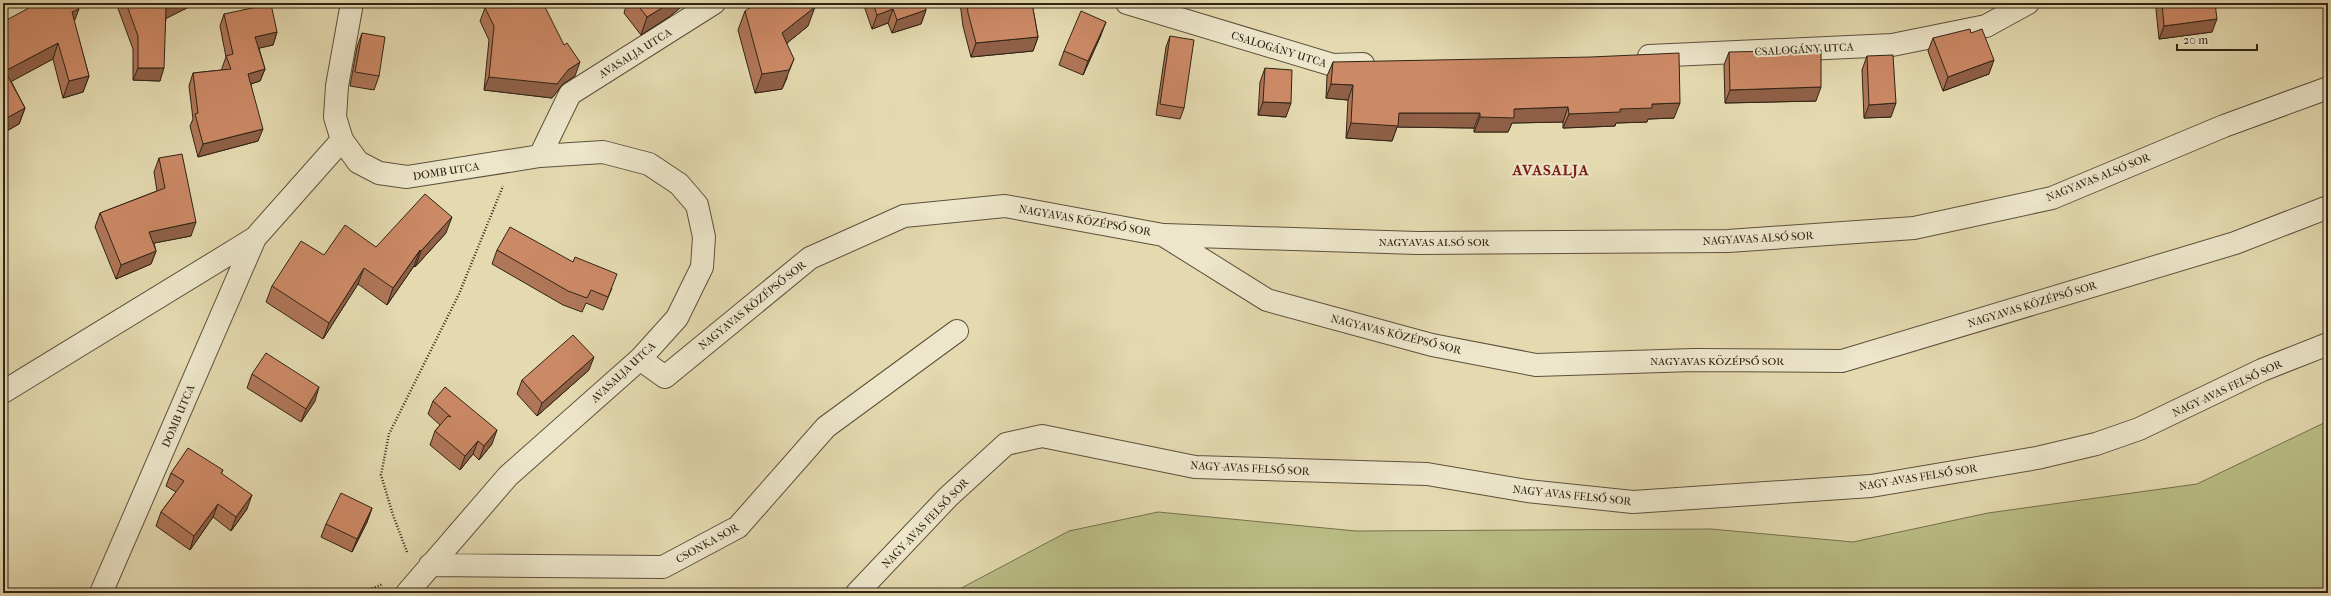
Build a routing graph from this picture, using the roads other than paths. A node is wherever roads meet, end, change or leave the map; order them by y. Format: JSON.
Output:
{"nodes":[{"id":1,"x":352,"y":3,"type":"edge"},
{"id":2,"x":714,"y":3,"type":"edge"},
{"id":3,"x":1127,"y":3,"type":"edge"},
{"id":4,"x":2028,"y":3,"type":"edge"},
{"id":5,"x":1633,"y":57,"type":"edge"},
{"id":6,"x":1380,"y":64,"type":"edge"},
{"id":7,"x":2328,"y":88,"type":"edge"},
{"id":8,"x":342,"y":140,"type":"junction"},
{"id":9,"x":540,"y":156,"type":"junction"},
{"id":10,"x":2328,"y":207,"type":"edge"},
{"id":11,"x":1163,"y":235,"type":"junction"},
{"id":12,"x":255,"y":238,"type":"junction"},
{"id":13,"x":957,"y":331,"type":"dead end"},
{"id":14,"x":2328,"y":344,"type":"edge"},
{"id":15,"x":640,"y":359,"type":"junction"},
{"id":16,"x":3,"y":392,"type":"edge"},
{"id":17,"x":430,"y":565,"type":"junction"},
{"id":18,"x":101,"y":593,"type":"edge"},
{"id":19,"x":407,"y":593,"type":"edge"},
{"id":20,"x":857,"y":593,"type":"edge"}],
"edges":[{"from":1,"to":8,"type":"street","name":"DOMB UTCA"},
{"from":2,"to":9,"type":"street","name":"AVASALJA UTCA"},
{"from":3,"to":6,"type":"street","name":"CSALOGÁNY UTCA"},
{"from":4,"to":5,"type":"street","name":"CSALOGÁNY UTCA"},
{"from":7,"to":11,"type":"street","name":"NAGYAVAS ALSÓ SOR"},
{"from":8,"to":9,"type":"street","name":"DOMB UTCA"},
{"from":8,"to":12,"type":"street","name":"DOMB UTCA"},
{"from":9,"to":15,"type":"street","name":"AVASALJA UTCA"},
{"from":10,"to":11,"type":"street","name":"NAGYAVAS KÖZÉPSŐ SOR"},
{"from":11,"to":15,"type":"street","name":"NAGYAVAS KÖZÉPSŐ SOR"},
{"from":12,"to":16,"type":"street","name":"DOMB UTCA"},
{"from":12,"to":18,"type":"street","name":"DOMB UTCA"},
{"from":13,"to":17,"type":"street","name":"CSONKA SOR"},
{"from":14,"to":20,"type":"street","name":"NAGY-AVAS FELSŐ SOR"},
{"from":15,"to":17,"type":"street","name":"AVASALJA UTCA"},
{"from":17,"to":19,"type":"street","name":"AVASALJA UTCA"}]}
